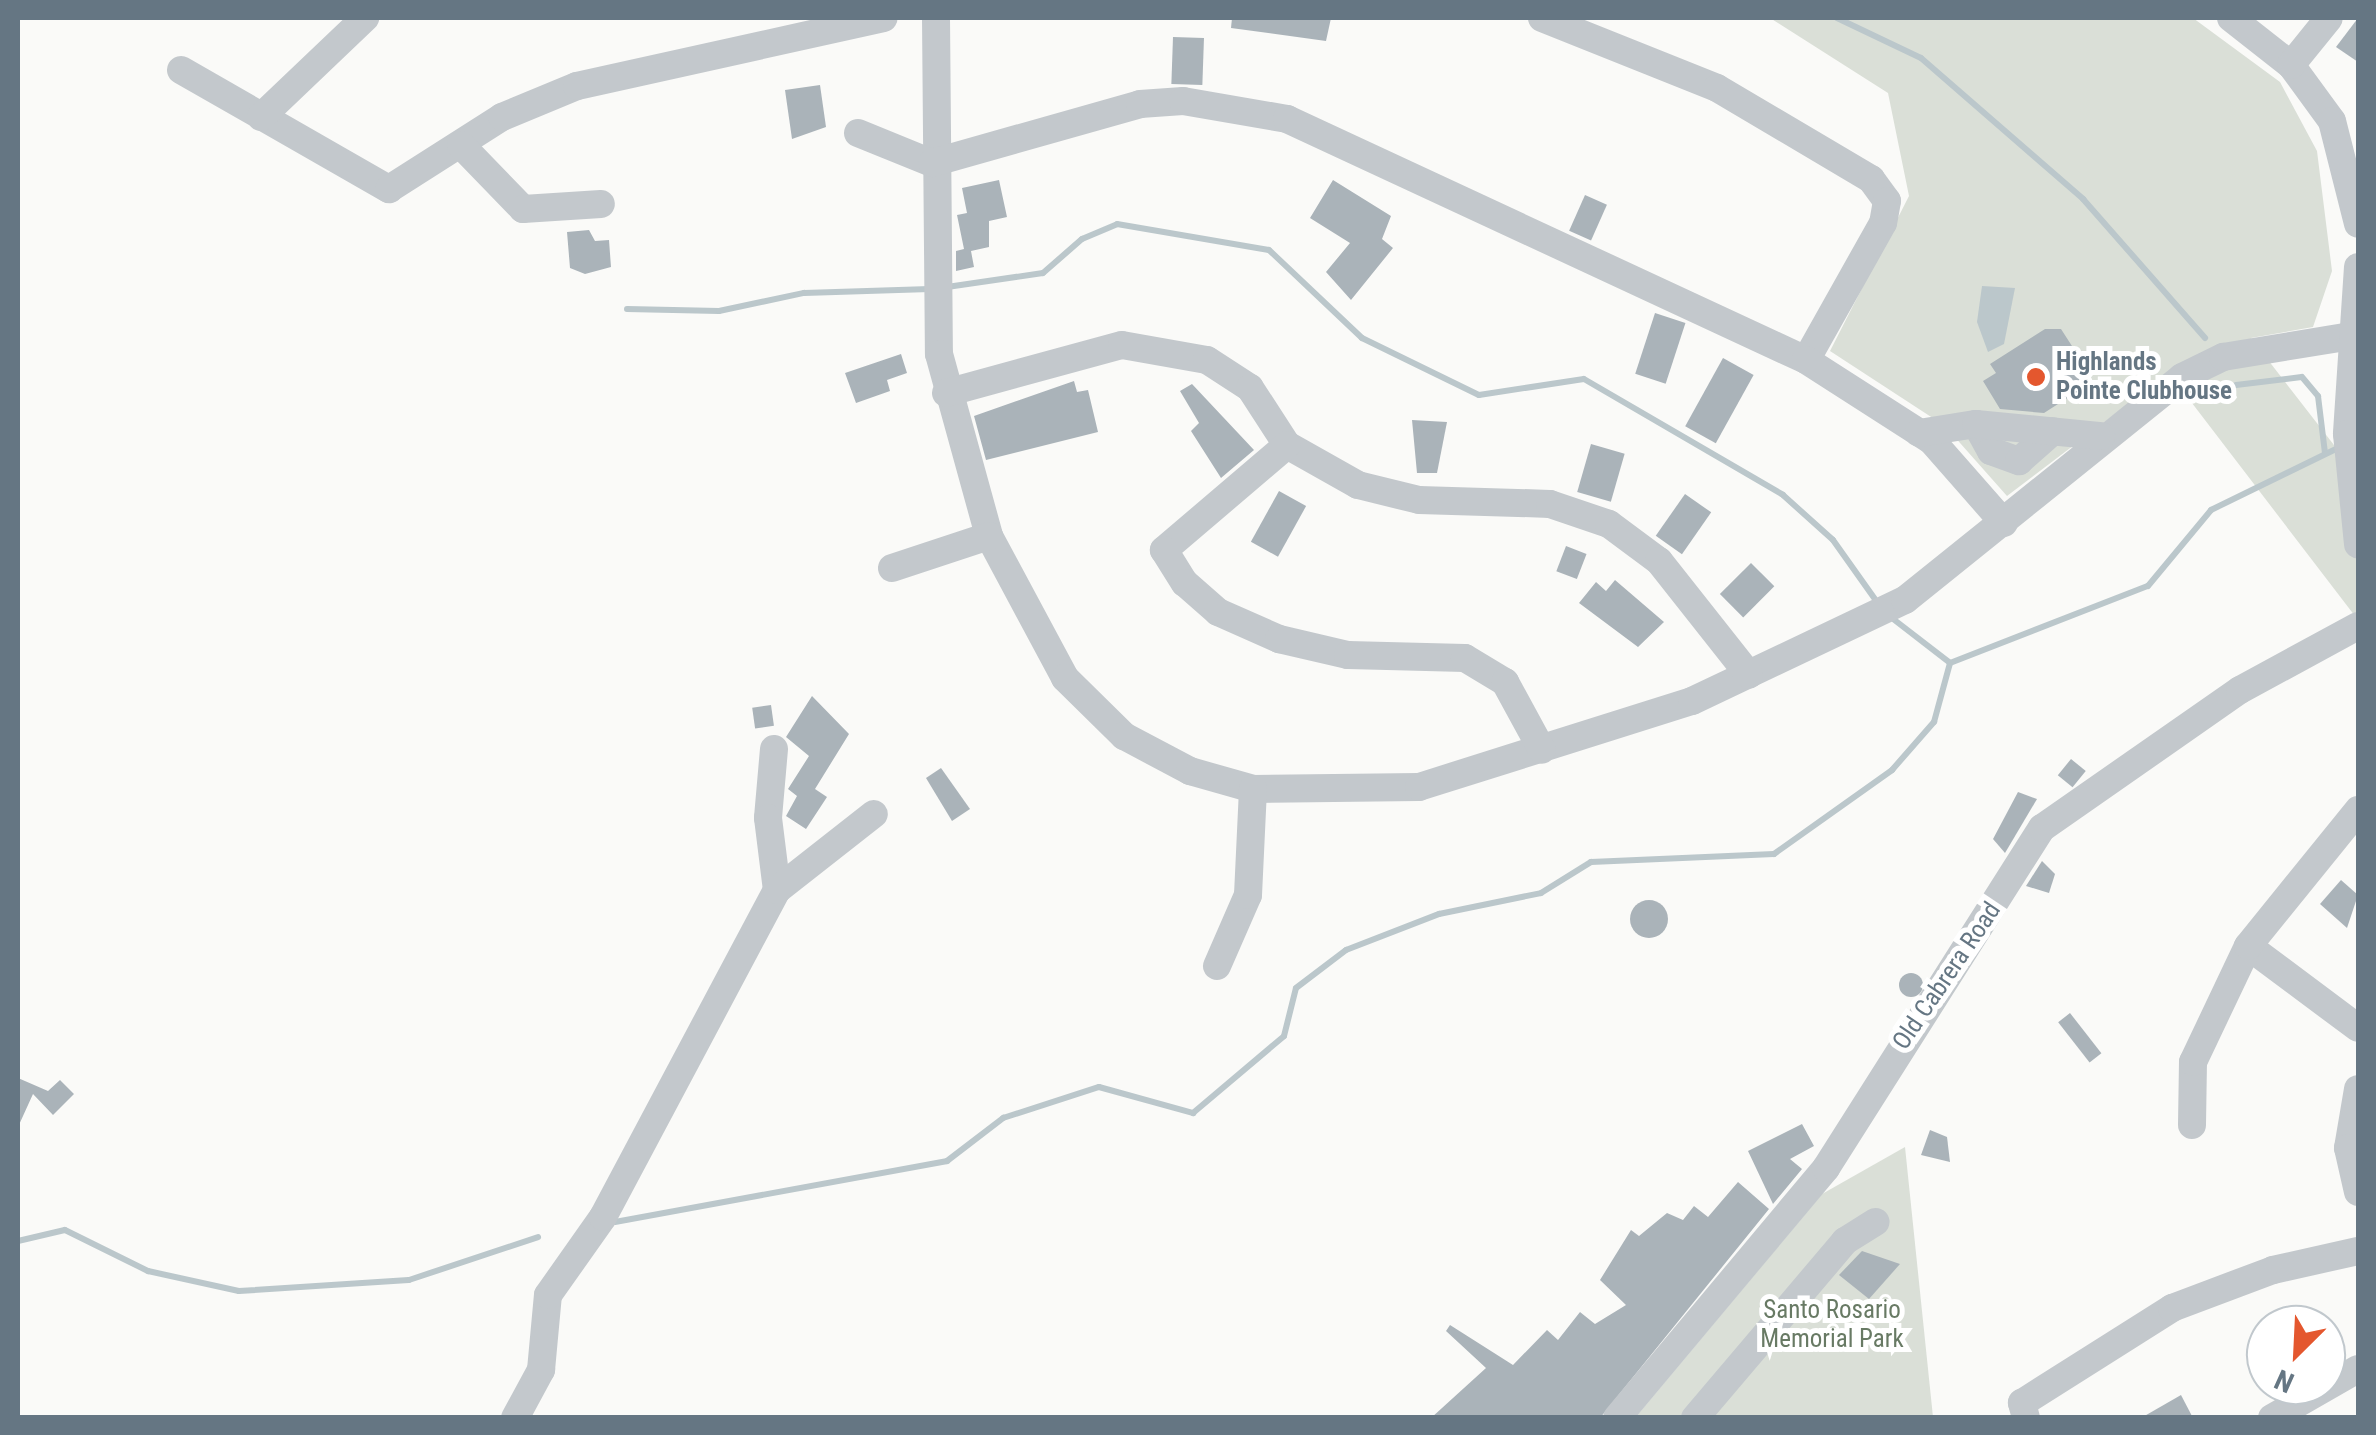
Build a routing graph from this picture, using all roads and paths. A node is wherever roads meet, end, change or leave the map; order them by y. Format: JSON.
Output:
{"nodes":[{"id":1,"x":365,"y":18,"type":"edge"},
{"id":2,"x":884,"y":18,"type":"edge"},
{"id":3,"x":936,"y":18,"type":"edge"},
{"id":4,"x":1542,"y":18,"type":"edge"},
{"id":5,"x":2231,"y":18,"type":"edge"},
{"id":6,"x":2329,"y":18,"type":"edge"},
{"id":7,"x":2291,"y":65,"type":"junction"},
{"id":8,"x":181,"y":70,"type":"dead end"},
{"id":9,"x":261,"y":117,"type":"junction"},
{"id":10,"x":858,"y":133,"type":"dead end"},
{"id":11,"x":462,"y":145,"type":"junction"},
{"id":12,"x":932,"y":162,"type":"junction"},
{"id":13,"x":602,"y":204,"type":"dead end"},
{"id":14,"x":2358,"y":224,"type":"edge"},
{"id":15,"x":2358,"y":267,"type":"edge"},
{"id":16,"x":2353,"y":335,"type":"edge"},
{"id":17,"x":1806,"y":360,"type":"junction"},
{"id":18,"x":946,"y":393,"type":"junction"},
{"id":19,"x":1919,"y":432,"type":"junction"},
{"id":20,"x":2102,"y":436,"type":"junction"},
{"id":21,"x":1287,"y":445,"type":"junction"},
{"id":22,"x":2004,"y":522,"type":"junction"},
{"id":23,"x":989,"y":536,"type":"junction"},
{"id":24,"x":2358,"y":544,"type":"edge"},
{"id":25,"x":892,"y":568,"type":"dead end"},
{"id":26,"x":2358,"y":626,"type":"edge"},
{"id":27,"x":1749,"y":675,"type":"junction"},
{"id":28,"x":774,"y":749,"type":"dead end"},
{"id":29,"x":1542,"y":750,"type":"junction"},
{"id":30,"x":1253,"y":789,"type":"junction"},
{"id":31,"x":2358,"y":810,"type":"edge"},
{"id":32,"x":874,"y":814,"type":"dead end"},
{"id":33,"x":777,"y":890,"type":"junction"},
{"id":34,"x":2248,"y":946,"type":"junction"},
{"id":35,"x":1216,"y":966,"type":"dead end"},
{"id":36,"x":2358,"y":1028,"type":"edge"},
{"id":37,"x":2358,"y":1088,"type":"edge"},
{"id":38,"x":2192,"y":1125,"type":"dead end"},
{"id":39,"x":2358,"y":1192,"type":"edge"},
{"id":40,"x":1876,"y":1222,"type":"dead end"},
{"id":41,"x":2358,"y":1251,"type":"edge"},
{"id":42,"x":2358,"y":1369,"type":"edge"},
{"id":43,"x":515,"y":1418,"type":"edge"},
{"id":44,"x":1617,"y":1418,"type":"edge"},
{"id":45,"x":1694,"y":1418,"type":"edge"},
{"id":46,"x":2026,"y":1418,"type":"edge"},
{"id":47,"x":2272,"y":1418,"type":"edge"}],
"edges":[{"from":1,"to":9,"type":"street"},
{"from":2,"to":11,"type":"street"},
{"from":3,"to":12,"type":"street"},
{"from":4,"to":17,"type":"street"},
{"from":5,"to":7,"type":"street"},
{"from":6,"to":7,"type":"street"},
{"from":7,"to":14,"type":"street"},
{"from":8,"to":9,"type":"street"},
{"from":9,"to":11,"type":"street"},
{"from":10,"to":12,"type":"street"},
{"from":11,"to":13,"type":"street"},
{"from":12,"to":17,"type":"street"},
{"from":12,"to":18,"type":"street"},
{"from":15,"to":16,"type":"street"},
{"from":16,"to":20,"type":"street"},
{"from":16,"to":24,"type":"street"},
{"from":17,"to":19,"type":"street"},
{"from":18,"to":21,"type":"street"},
{"from":18,"to":23,"type":"street"},
{"from":19,"to":20,"type":"street"},
{"from":19,"to":22,"type":"street"},
{"from":20,"to":22,"type":"street"},
{"from":21,"to":27,"type":"street"},
{"from":21,"to":29,"type":"street"},
{"from":22,"to":27,"type":"street"},
{"from":23,"to":25,"type":"street"},
{"from":23,"to":30,"type":"street"},
{"from":26,"to":44,"type":"street","name":"Old Cabrera Road"},
{"from":27,"to":29,"type":"street"},
{"from":28,"to":33,"type":"street"},
{"from":29,"to":30,"type":"street"},
{"from":30,"to":35,"type":"street"},
{"from":31,"to":34,"type":"street"},
{"from":32,"to":33,"type":"street"},
{"from":33,"to":43,"type":"street"},
{"from":34,"to":36,"type":"street"},
{"from":34,"to":38,"type":"street"},
{"from":37,"to":39,"type":"street"},
{"from":40,"to":45,"type":"street"},
{"from":41,"to":46,"type":"street"},
{"from":42,"to":47,"type":"street"}]}
